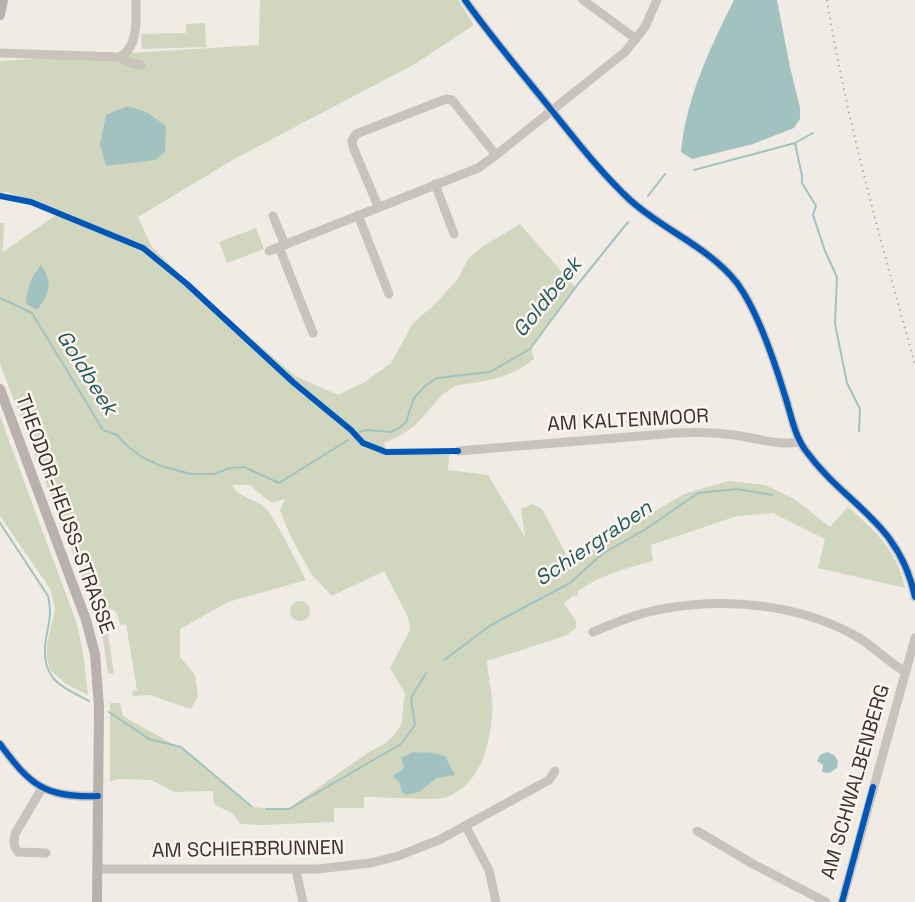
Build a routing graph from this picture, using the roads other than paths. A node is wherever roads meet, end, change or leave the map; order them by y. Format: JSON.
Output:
{"nodes":[{"id":1,"x":3,"y":0,"type":"edge"},
{"id":2,"x":136,"y":0,"type":"edge"},
{"id":3,"x":465,"y":0,"type":"edge"},
{"id":4,"x":583,"y":0,"type":"edge"},
{"id":5,"x":657,"y":0,"type":"edge"},
{"id":6,"x":0,"y":15,"type":"edge"},
{"id":7,"x":636,"y":39,"type":"junction"},
{"id":8,"x":0,"y":53,"type":"edge"},
{"id":9,"x":119,"y":57,"type":"junction"},
{"id":10,"x":141,"y":64,"type":"dead end"},
{"id":11,"x":552,"y":111,"type":"junction"},
{"id":12,"x":496,"y":156,"type":"junction"},
{"id":13,"x":435,"y":183,"type":"junction"},
{"id":14,"x":378,"y":206,"type":"junction"},
{"id":15,"x":358,"y":214,"type":"junction"},
{"id":16,"x":273,"y":216,"type":"dead end"},
{"id":17,"x":454,"y":234,"type":"dead end"},
{"id":18,"x":282,"y":246,"type":"junction"},
{"id":19,"x":269,"y":251,"type":"dead end"},
{"id":20,"x":389,"y":294,"type":"dead end"},
{"id":21,"x":313,"y":333,"type":"dead end"},
{"id":22,"x":0,"y":389,"type":"edge"},
{"id":23,"x":800,"y":442,"type":"junction"},
{"id":24,"x":458,"y":451,"type":"dead end"},
{"id":25,"x":915,"y":597,"type":"edge"},
{"id":26,"x":593,"y":632,"type":"dead end"},
{"id":27,"x":915,"y":638,"type":"edge"},
{"id":28,"x":906,"y":672,"type":"junction"},
{"id":29,"x":0,"y":744,"type":"edge"},
{"id":30,"x":555,"y":771,"type":"dead end"},
{"id":31,"x":42,"y":788,"type":"junction"},
{"id":32,"x":98,"y":796,"type":"junction"},
{"id":33,"x":466,"y":827,"type":"junction"},
{"id":34,"x":697,"y":831,"type":"dead end"},
{"id":35,"x":46,"y":853,"type":"dead end"},
{"id":36,"x":97,"y":869,"type":"junction"},
{"id":37,"x":296,"y":870,"type":"junction"},
{"id":38,"x":97,"y":902,"type":"edge"},
{"id":39,"x":303,"y":902,"type":"edge"},
{"id":40,"x":496,"y":902,"type":"edge"},
{"id":41,"x":826,"y":902,"type":"edge"},
{"id":42,"x":842,"y":902,"type":"edge"}],
"edges":[{"from":1,"to":6,"type":"main road"},
{"from":2,"to":9,"type":"street"},
{"from":3,"to":11,"type":"street"},
{"from":4,"to":7,"type":"street"},
{"from":5,"to":7,"type":"street"},
{"from":7,"to":11,"type":"street"},
{"from":8,"to":9,"type":"street"},
{"from":9,"to":10,"type":"street"},
{"from":11,"to":12,"type":"street"},
{"from":11,"to":23,"type":"street"},
{"from":12,"to":13,"type":"street"},
{"from":12,"to":14,"type":"street"},
{"from":13,"to":14,"type":"street"},
{"from":13,"to":17,"type":"street"},
{"from":14,"to":15,"type":"street"},
{"from":15,"to":18,"type":"street"},
{"from":15,"to":20,"type":"street"},
{"from":16,"to":18,"type":"street"},
{"from":18,"to":19,"type":"street"},
{"from":18,"to":21,"type":"street"},
{"from":22,"to":32,"type":"main road","name":"THEODOR-HEUSS-STRASSE"},
{"from":23,"to":24,"type":"street","name":"AM KALTENMOOR"},
{"from":23,"to":25,"type":"street"},
{"from":26,"to":28,"type":"street"},
{"from":27,"to":28,"type":"street","name":"AM SCHWALBENBERG"},
{"from":28,"to":42,"type":"street","name":"AM SCHWALBENBERG"},
{"from":29,"to":31,"type":"street"},
{"from":30,"to":33,"type":"street","name":"AM SCHIERBRUNNEN"},
{"from":31,"to":32,"type":"street"},
{"from":31,"to":35,"type":"street"},
{"from":32,"to":36,"type":"main road","name":"THEODOR-HEUSS-STRASSE"},
{"from":33,"to":37,"type":"street","name":"AM SCHIERBRUNNEN"},
{"from":33,"to":40,"type":"street"},
{"from":34,"to":41,"type":"street"},
{"from":36,"to":37,"type":"street","name":"AM SCHIERBRUNNEN"},
{"from":36,"to":38,"type":"main road","name":"THEODOR-HEUSS-STRASSE"},
{"from":37,"to":39,"type":"street"}]}
